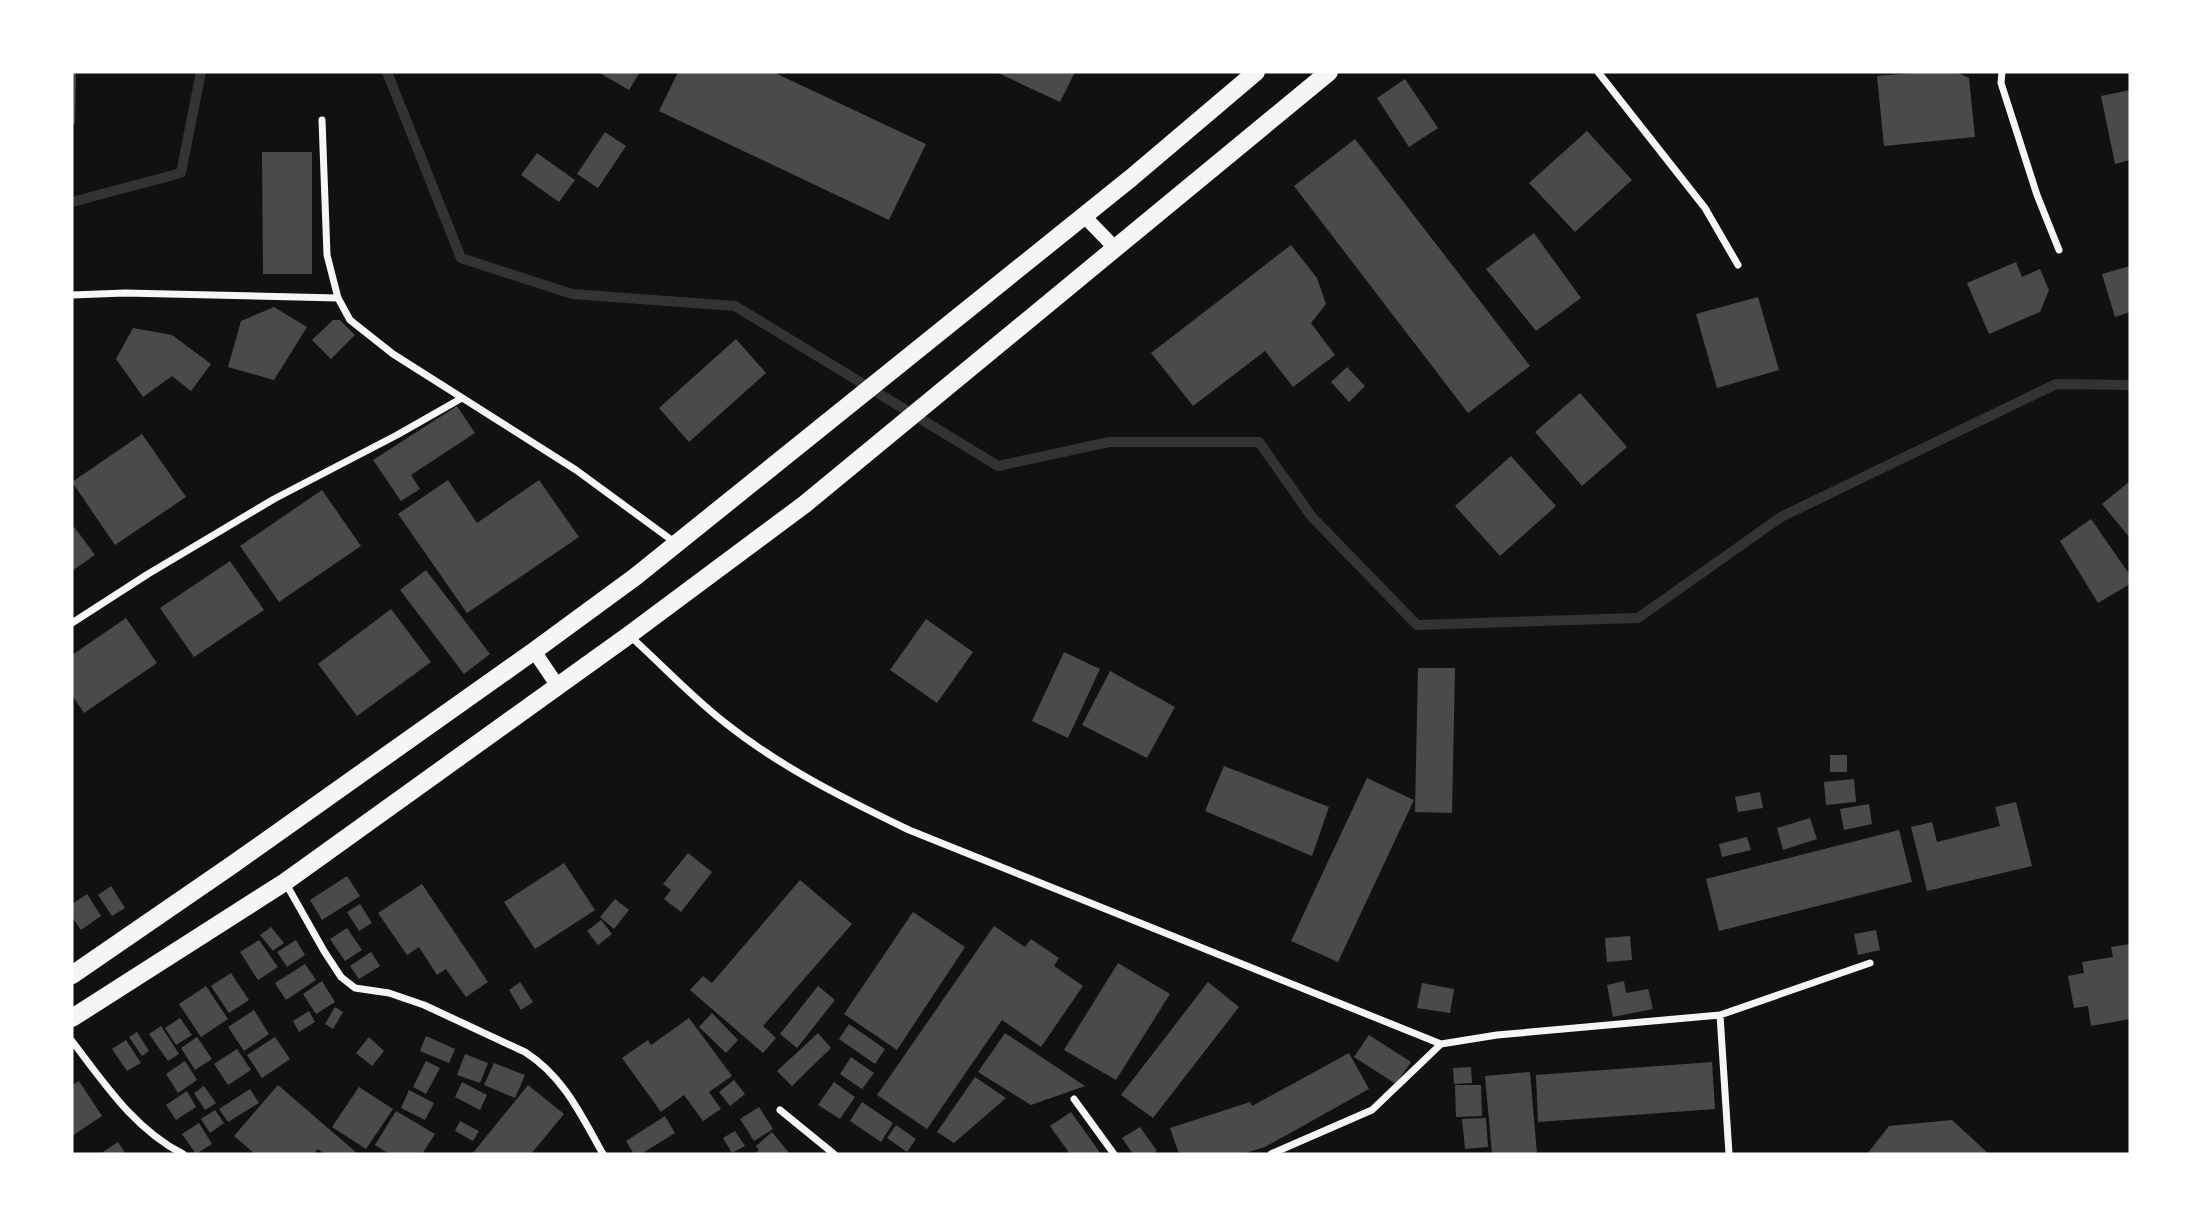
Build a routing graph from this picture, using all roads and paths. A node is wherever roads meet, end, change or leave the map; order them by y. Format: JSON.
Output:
{"nodes":[{"id":1,"x":1256,"y":72,"type":"edge"},
{"id":2,"x":1329,"y":72,"type":"edge"},
{"id":3,"x":1598,"y":72,"type":"edge"},
{"id":4,"x":2002,"y":72,"type":"edge"},
{"id":5,"x":323,"y":120,"type":"dead end"},
{"id":6,"x":1084,"y":216,"type":"junction"},
{"id":7,"x":1116,"y":249,"type":"junction"},
{"id":8,"x":2059,"y":250,"type":"dead end"},
{"id":9,"x":1738,"y":265,"type":"dead end"},
{"id":10,"x":72,"y":295,"type":"edge"},
{"id":11,"x":338,"y":298,"type":"junction"},
{"id":12,"x":462,"y":398,"type":"junction"},
{"id":13,"x":677,"y":544,"type":"junction"},
{"id":14,"x":72,"y":624,"type":"edge"},
{"id":15,"x":629,"y":635,"type":"junction"},
{"id":16,"x":534,"y":651,"type":"junction"},
{"id":17,"x":557,"y":685,"type":"junction"},
{"id":18,"x":285,"y":882,"type":"junction"},
{"id":19,"x":1870,"y":963,"type":"dead end"},
{"id":20,"x":72,"y":975,"type":"edge"},
{"id":21,"x":1720,"y":1015,"type":"junction"},
{"id":22,"x":72,"y":1018,"type":"edge"},
{"id":23,"x":72,"y":1041,"type":"edge"},
{"id":24,"x":1441,"y":1044,"type":"junction"},
{"id":25,"x":1074,"y":1099,"type":"dead end"},
{"id":26,"x":780,"y":1110,"type":"dead end"},
{"id":27,"x":183,"y":1154,"type":"edge"},
{"id":28,"x":603,"y":1154,"type":"edge"},
{"id":29,"x":834,"y":1154,"type":"edge"},
{"id":30,"x":1114,"y":1154,"type":"edge"},
{"id":31,"x":1270,"y":1154,"type":"edge"},
{"id":32,"x":1729,"y":1154,"type":"edge"}],
"edges":[{"from":1,"to":6,"type":"main road"},
{"from":2,"to":7,"type":"main road"},
{"from":3,"to":9,"type":"street"},
{"from":4,"to":8,"type":"street"},
{"from":5,"to":11,"type":"street"},
{"from":6,"to":7,"type":"main road"},
{"from":6,"to":13,"type":"main road"},
{"from":7,"to":15,"type":"main road"},
{"from":10,"to":11,"type":"street"},
{"from":11,"to":12,"type":"street"},
{"from":12,"to":13,"type":"street"},
{"from":12,"to":14,"type":"street"},
{"from":13,"to":16,"type":"main road"},
{"from":15,"to":17,"type":"main road"},
{"from":15,"to":24,"type":"street"},
{"from":16,"to":17,"type":"main road"},
{"from":16,"to":20,"type":"main road"},
{"from":17,"to":18,"type":"main road"},
{"from":18,"to":22,"type":"main road"},
{"from":18,"to":28,"type":"street"},
{"from":19,"to":21,"type":"street"},
{"from":21,"to":24,"type":"street"},
{"from":21,"to":32,"type":"street"},
{"from":23,"to":27,"type":"street"},
{"from":24,"to":31,"type":"street"},
{"from":25,"to":30,"type":"street"},
{"from":26,"to":29,"type":"street"}]}
